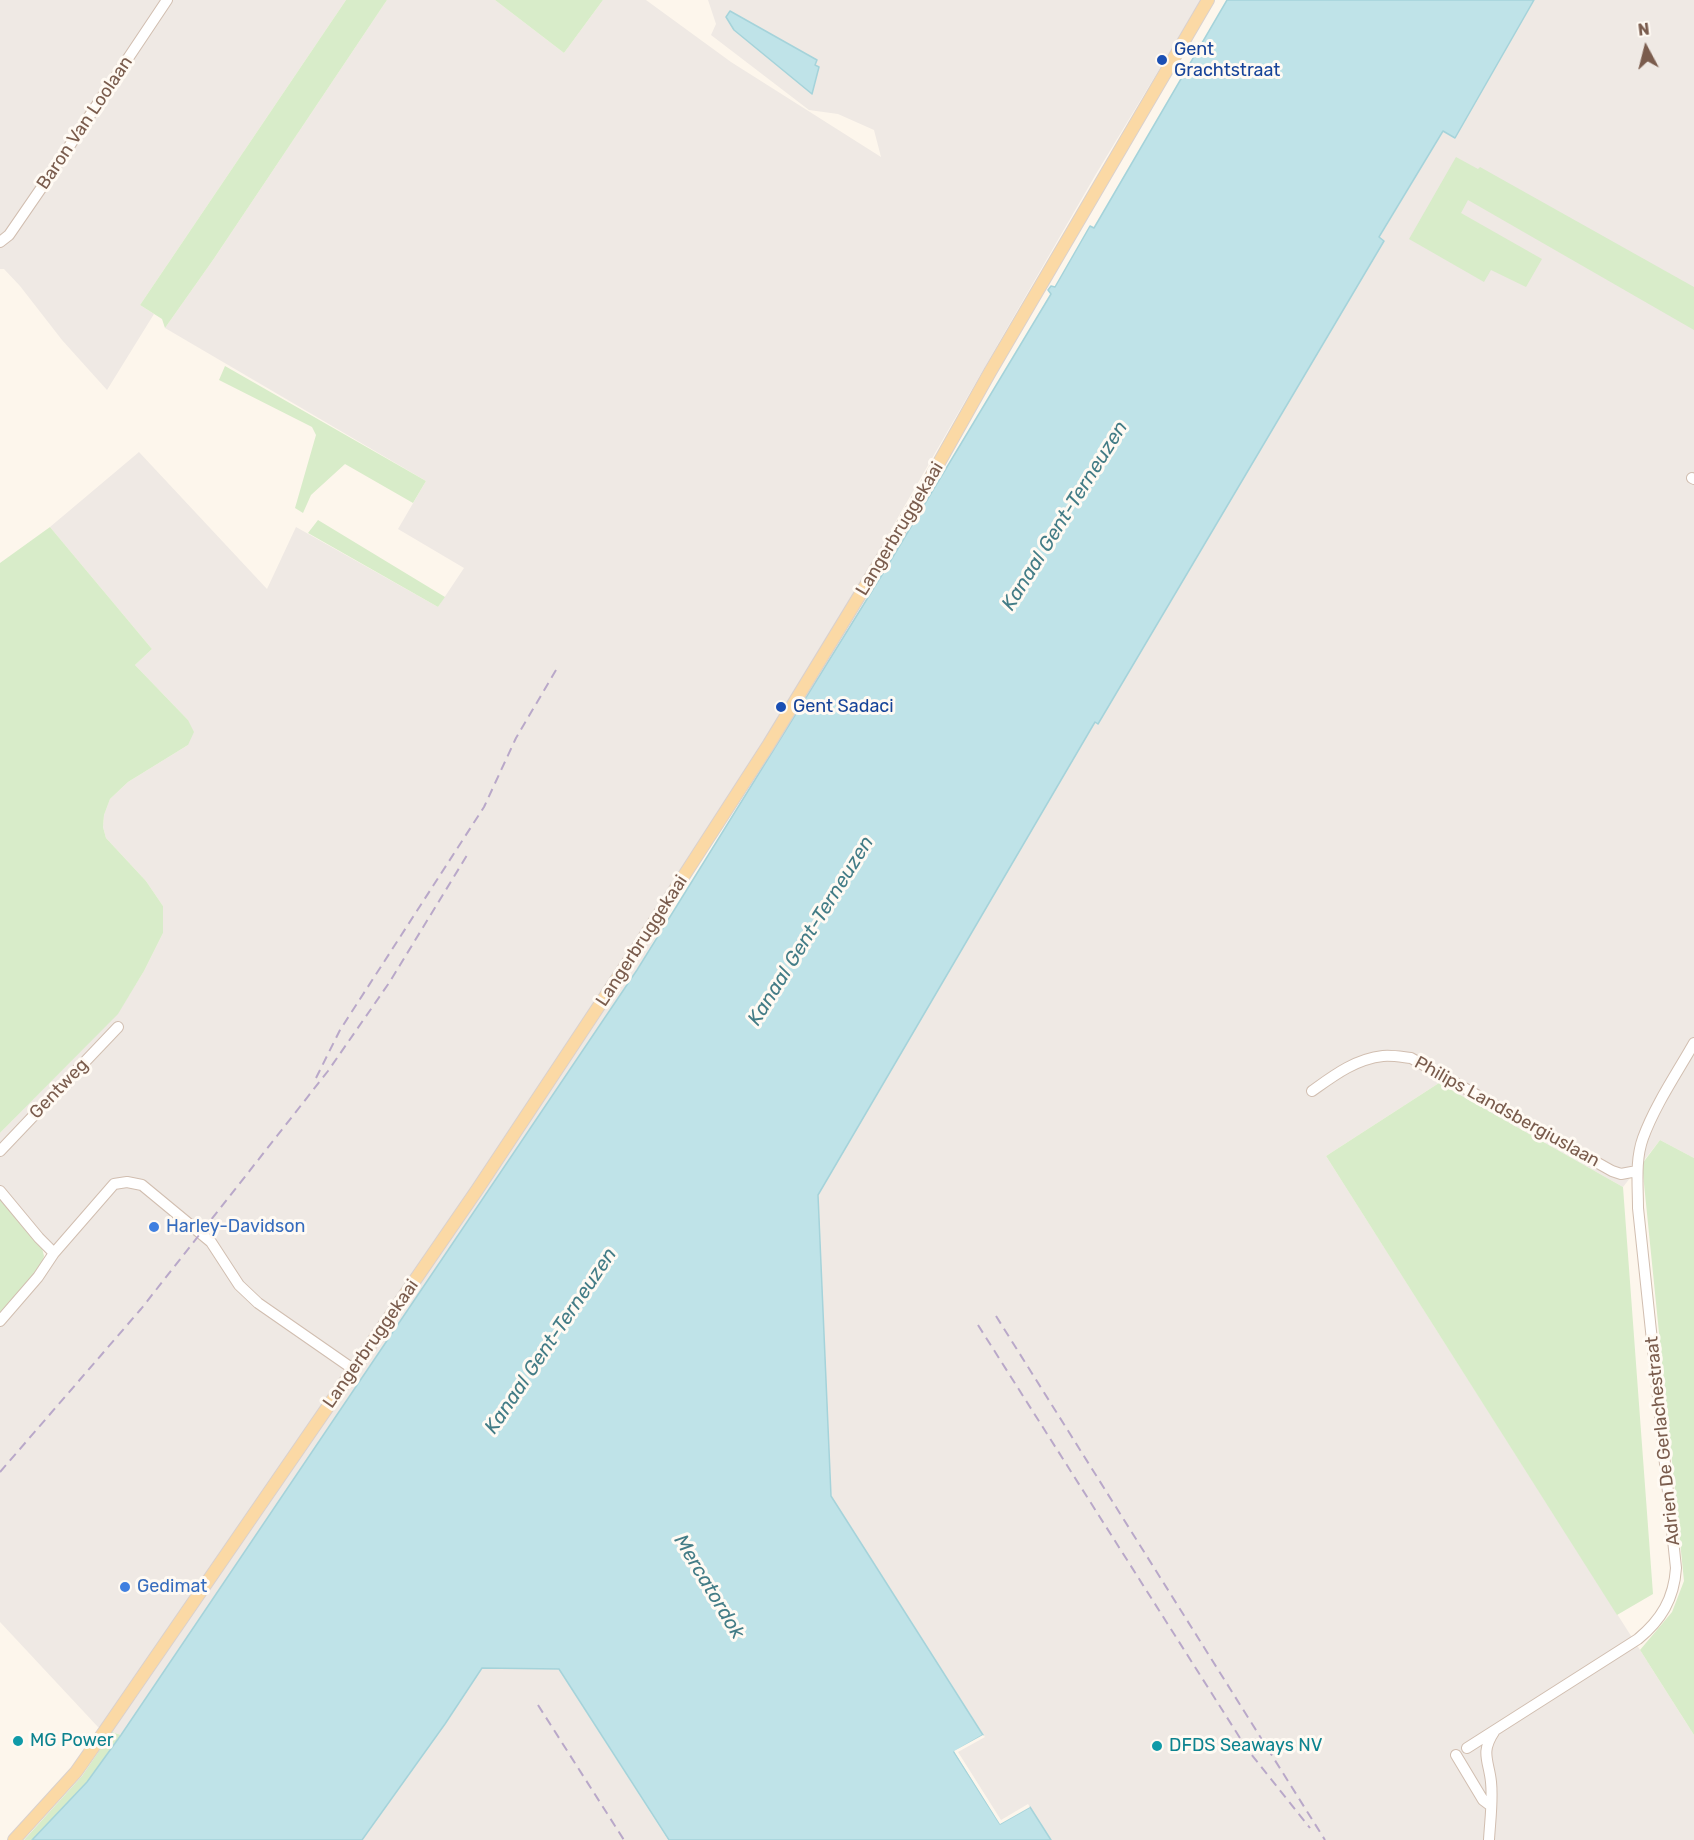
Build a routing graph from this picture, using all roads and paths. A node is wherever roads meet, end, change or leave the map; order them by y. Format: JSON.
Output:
{"nodes":[{"id":1,"x":167,"y":0,"type":"edge"},
{"id":2,"x":1208,"y":0,"type":"edge"},
{"id":3,"x":0,"y":242,"type":"edge"},
{"id":4,"x":118,"y":1027,"type":"dead end"},
{"id":5,"x":1694,"y":1043,"type":"edge"},
{"id":6,"x":1312,"y":1091,"type":"dead end"},
{"id":7,"x":0,"y":1150,"type":"edge"},
{"id":8,"x":1637,"y":1171,"type":"junction"},
{"id":9,"x":0,"y":1191,"type":"edge"},
{"id":10,"x":54,"y":1253,"type":"junction"},
{"id":11,"x":0,"y":1321,"type":"edge"},
{"id":12,"x":353,"y":1369,"type":"junction"},
{"id":13,"x":1495,"y":1731,"type":"junction"},
{"id":14,"x":1467,"y":1748,"type":"dead end"},
{"id":15,"x":1456,"y":1755,"type":"dead end"},
{"id":16,"x":1491,"y":1806,"type":"junction"},
{"id":17,"x":14,"y":1840,"type":"edge"},
{"id":18,"x":1489,"y":1840,"type":"edge"}],
"edges":[{"from":1,"to":3,"type":"street","name":"Baron Van Loolaan"},
{"from":2,"to":12,"type":"main road","name":"Langerbruggekaai"},
{"from":4,"to":7,"type":"street","name":"Gentweg"},
{"from":5,"to":8,"type":"street","name":"Adrien De Gerlachestraat"},
{"from":6,"to":8,"type":"street","name":"Philips Landsbergiuslaan"},
{"from":8,"to":13,"type":"street","name":"Adrien De Gerlachestraat"},
{"from":9,"to":10,"type":"street"},
{"from":10,"to":11,"type":"street"},
{"from":10,"to":12,"type":"street"},
{"from":12,"to":17,"type":"main road","name":"Langerbruggekaai"},
{"from":13,"to":14,"type":"street","name":"Adrien De Gerlachestraat"},
{"from":13,"to":16,"type":"street"},
{"from":15,"to":16,"type":"street"},
{"from":16,"to":18,"type":"street"}]}
